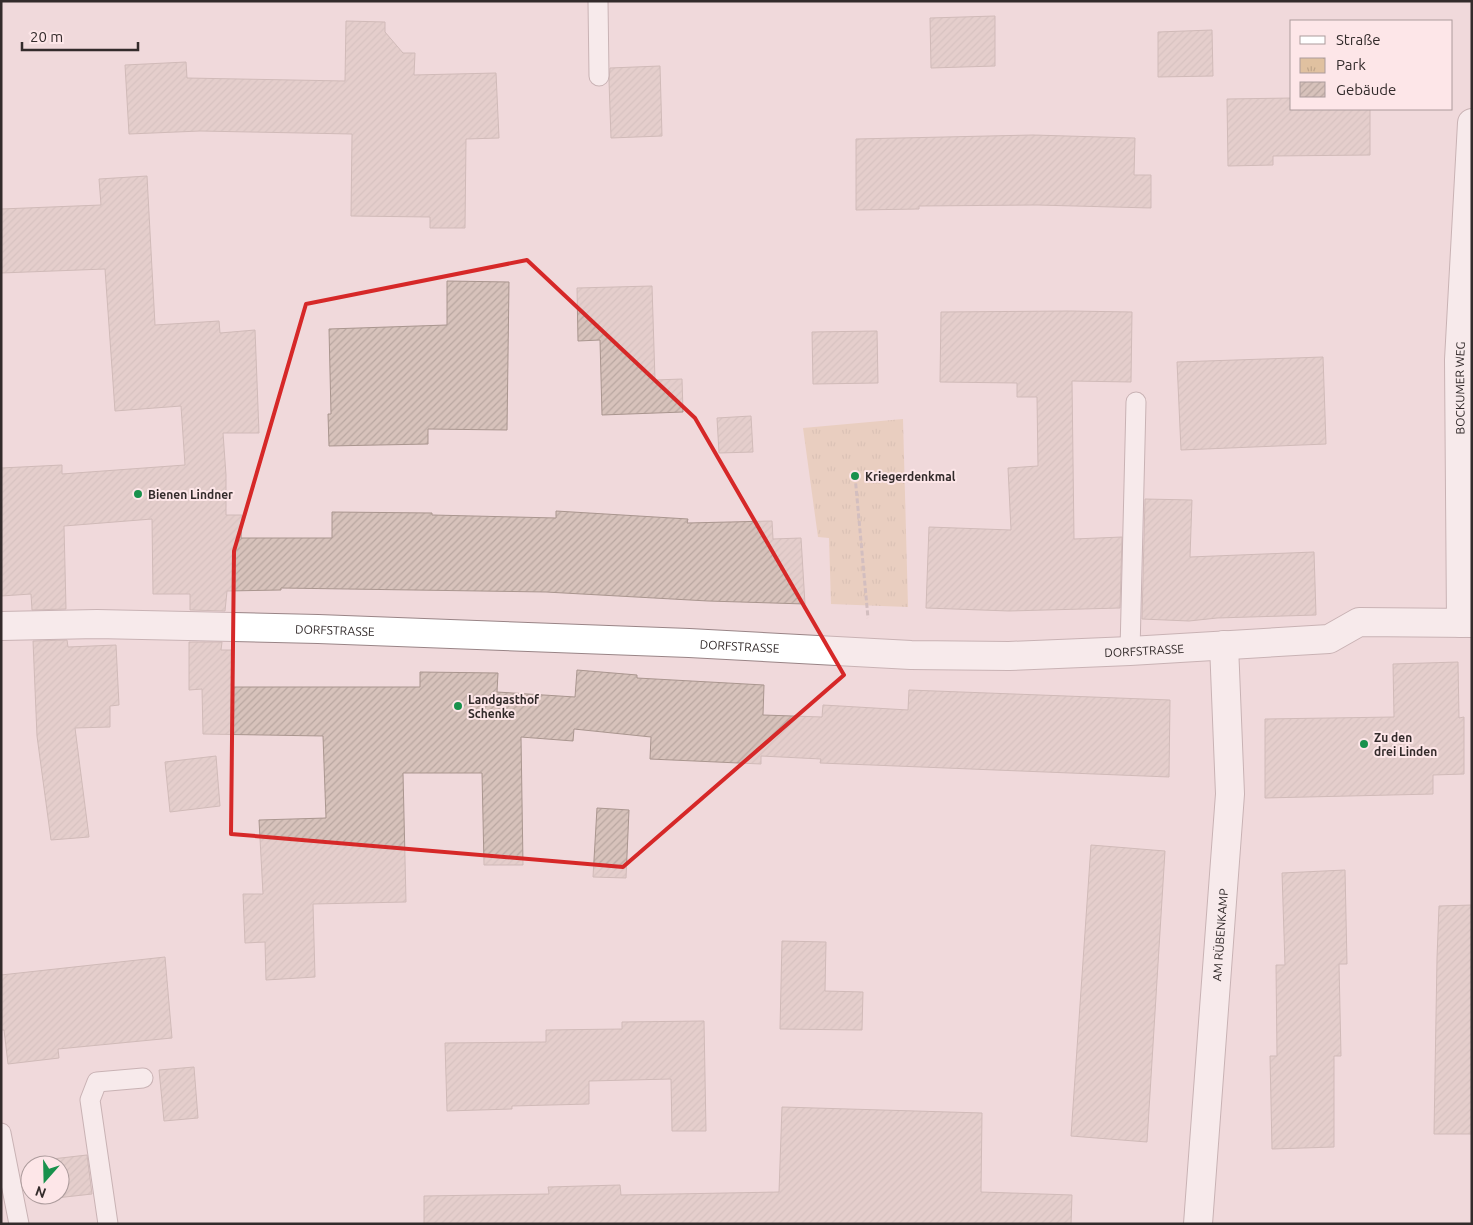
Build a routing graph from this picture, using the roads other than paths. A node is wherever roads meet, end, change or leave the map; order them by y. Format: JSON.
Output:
{"nodes":[{"id":1,"x":598,"y":1,"type":"edge"},
{"id":2,"x":599,"y":76,"type":"dead end"},
{"id":3,"x":1472,"y":124,"type":"edge"},
{"id":4,"x":1136,"y":402,"type":"dead end"},
{"id":5,"x":1466,"y":622,"type":"edge"},
{"id":6,"x":1,"y":626,"type":"edge"},
{"id":7,"x":1224,"y":645,"type":"junction"},
{"id":8,"x":1130,"y":651,"type":"junction"},
{"id":9,"x":143,"y":1078,"type":"dead end"},
{"id":10,"x":1,"y":1134,"type":"edge"},
{"id":11,"x":20,"y":1224,"type":"edge"},
{"id":12,"x":108,"y":1224,"type":"edge"},
{"id":13,"x":1198,"y":1224,"type":"edge"}],
"edges":[{"from":1,"to":2,"type":"lane"},
{"from":3,"to":5,"type":"street","name":"BOCKUMER WEG"},
{"from":4,"to":8,"type":"lane"},
{"from":5,"to":7,"type":"street","name":"DORFSTRASSE"},
{"from":6,"to":8,"type":"street","name":"DORFSTRASSE"},
{"from":7,"to":8,"type":"street","name":"DORFSTRASSE"},
{"from":7,"to":13,"type":"street","name":"AM RÜBENKAMP"},
{"from":9,"to":12,"type":"lane"},
{"from":10,"to":11,"type":"lane"}]}
